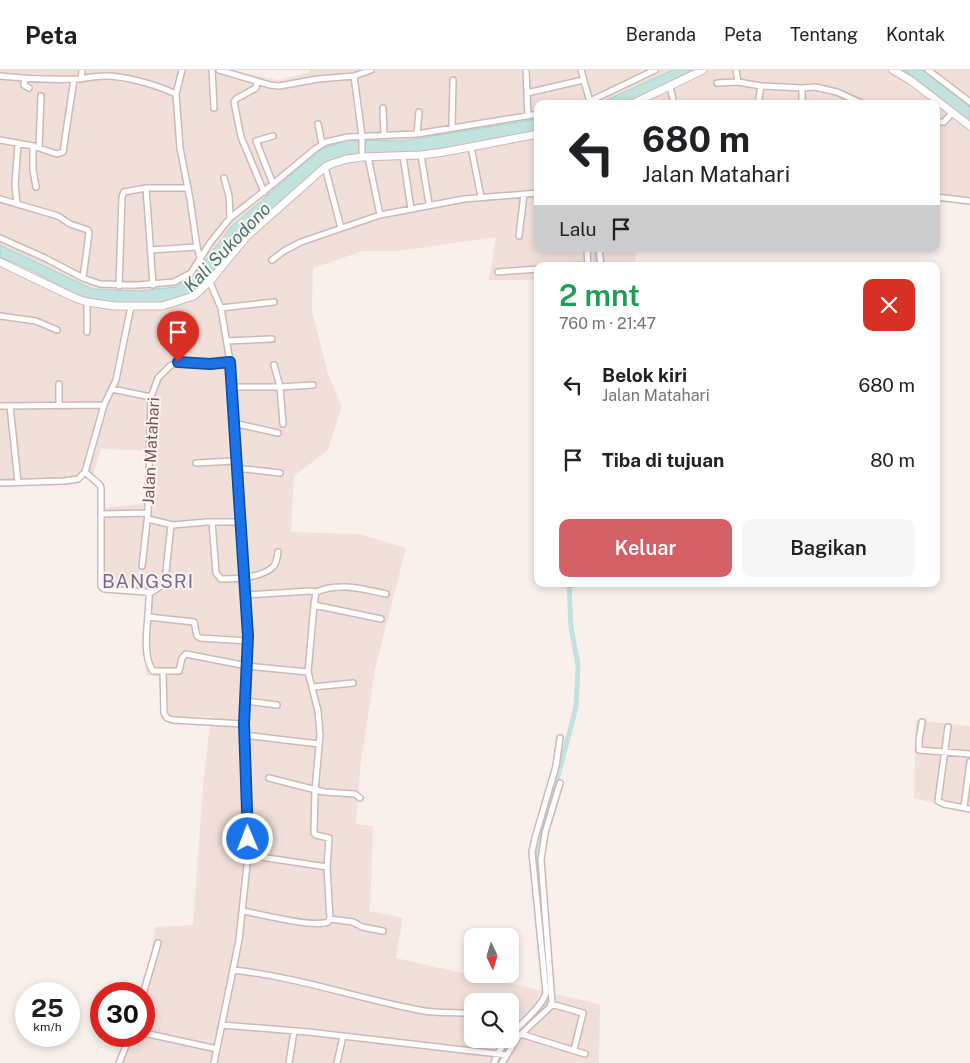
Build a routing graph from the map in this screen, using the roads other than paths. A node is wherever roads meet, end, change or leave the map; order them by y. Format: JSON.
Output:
{"nodes":[{"id":1,"x":82,"y":70,"type":"edge"},
{"id":2,"x":182,"y":70,"type":"edge"},
{"id":3,"x":212,"y":70,"type":"edge"},
{"id":4,"x":219,"y":70,"type":"edge"},
{"id":5,"x":371,"y":70,"type":"edge"},
{"id":6,"x":526,"y":70,"type":"edge"},
{"id":7,"x":581,"y":70,"type":"edge"},
{"id":8,"x":655,"y":70,"type":"edge"},
{"id":9,"x":703,"y":70,"type":"edge"},
{"id":10,"x":736,"y":70,"type":"edge"},
{"id":11,"x":893,"y":70,"type":"edge"},
{"id":12,"x":928,"y":70,"type":"edge"},
{"id":13,"x":641,"y":73,"type":"edge"},
{"id":14,"x":0,"y":76,"type":"edge"},
{"id":15,"x":354,"y":76,"type":"junction"},
{"id":16,"x":24,"y":79,"type":"junction"},
{"id":17,"x":74,"y":79,"type":"junction"},
{"id":18,"x":81,"y":79,"type":"junction"},
{"id":19,"x":453,"y":80,"type":"dead end"},
{"id":20,"x":583,"y":80,"type":"junction"},
{"id":21,"x":257,"y":81,"type":"junction"},
{"id":22,"x":717,"y":82,"type":"dead end"},
{"id":23,"x":738,"y":82,"type":"junction"},
{"id":24,"x":670,"y":86,"type":"junction"},
{"id":25,"x":761,"y":86,"type":"junction"},
{"id":26,"x":29,"y":88,"type":"dead end"},
{"id":27,"x":802,"y":88,"type":"junction"},
{"id":28,"x":527,"y":93,"type":"junction"},
{"id":29,"x":176,"y":94,"type":"junction"},
{"id":30,"x":42,"y":96,"type":"dead end"},
{"id":31,"x":589,"y":100,"type":"edge"},
{"id":32,"x":594,"y":100,"type":"edge"},
{"id":33,"x":640,"y":100,"type":"edge"},
{"id":34,"x":673,"y":100,"type":"edge"},
{"id":35,"x":759,"y":100,"type":"edge"},
{"id":36,"x":802,"y":100,"type":"edge"},
{"id":37,"x":854,"y":100,"type":"edge"},
{"id":38,"x":935,"y":100,"type":"edge"},
{"id":39,"x":970,"y":102,"type":"edge"},
{"id":40,"x":940,"y":104,"type":"edge"},
{"id":41,"x":214,"y":108,"type":"dead end"},
{"id":42,"x":383,"y":108,"type":"dead end"},
{"id":43,"x":419,"y":112,"type":"dead end"},
{"id":44,"x":952,"y":113,"type":"junction"},
{"id":45,"x":534,"y":115,"type":"edge"},
{"id":46,"x":528,"y":116,"type":"junction"},
{"id":47,"x":940,"y":122,"type":"edge"},
{"id":48,"x":318,"y":124,"type":"dead end"},
{"id":49,"x":970,"y":126,"type":"edge"},
{"id":50,"x":452,"y":128,"type":"junction"},
{"id":51,"x":417,"y":134,"type":"junction"},
{"id":52,"x":384,"y":135,"type":"junction"},
{"id":53,"x":534,"y":135,"type":"edge"},
{"id":54,"x":273,"y":136,"type":"dead end"},
{"id":55,"x":362,"y":137,"type":"junction"},
{"id":56,"x":0,"y":140,"type":"edge"},
{"id":57,"x":18,"y":143,"type":"junction"},
{"id":58,"x":322,"y":144,"type":"junction"},
{"id":59,"x":33,"y":146,"type":"junction"},
{"id":60,"x":471,"y":147,"type":"junction"},
{"id":61,"x":39,"y":148,"type":"junction"},
{"id":62,"x":421,"y":155,"type":"junction"},
{"id":63,"x":403,"y":156,"type":"junction"},
{"id":64,"x":364,"y":157,"type":"junction"},
{"id":65,"x":325,"y":167,"type":"junction"},
{"id":66,"x":224,"y":178,"type":"dead end"},
{"id":67,"x":273,"y":184,"type":"junction"},
{"id":68,"x":36,"y":187,"type":"dead end"},
{"id":69,"x":146,"y":188,"type":"junction"},
{"id":70,"x":188,"y":188,"type":"junction"},
{"id":71,"x":264,"y":192,"type":"junction"},
{"id":72,"x":534,"y":193,"type":"edge"},
{"id":73,"x":524,"y":194,"type":"junction"},
{"id":74,"x":481,"y":197,"type":"junction"},
{"id":75,"x":940,"y":197,"type":"edge"},
{"id":76,"x":0,"y":199,"type":"edge"},
{"id":77,"x":970,"y":201,"type":"edge"},
{"id":78,"x":17,"y":204,"type":"junction"},
{"id":79,"x":430,"y":204,"type":"junction"},
{"id":80,"x":410,"y":209,"type":"junction"},
{"id":81,"x":380,"y":215,"type":"junction"},
{"id":82,"x":230,"y":218,"type":"junction"},
{"id":83,"x":341,"y":228,"type":"junction"},
{"id":84,"x":519,"y":236,"type":"dead end"},
{"id":85,"x":0,"y":238,"type":"edge"},
{"id":86,"x":197,"y":246,"type":"junction"},
{"id":87,"x":150,"y":250,"type":"junction"},
{"id":88,"x":272,"y":260,"type":"dead end"},
{"id":89,"x":202,"y":261,"type":"junction"},
{"id":90,"x":1,"y":264,"type":"edge"},
{"id":91,"x":534,"y":269,"type":"edge"},
{"id":92,"x":498,"y":272,"type":"dead end"},
{"id":93,"x":83,"y":278,"type":"junction"},
{"id":94,"x":210,"y":280,"type":"junction"},
{"id":95,"x":153,"y":285,"type":"junction"},
{"id":96,"x":119,"y":286,"type":"junction"},
{"id":97,"x":88,"y":302,"type":"junction"},
{"id":98,"x":274,"y":302,"type":"dead end"},
{"id":99,"x":131,"y":306,"type":"junction"},
{"id":100,"x":221,"y":308,"type":"junction"},
{"id":101,"x":0,"y":316,"type":"edge"},
{"id":102,"x":57,"y":330,"type":"dead end"},
{"id":103,"x":87,"y":332,"type":"dead end"},
{"id":104,"x":272,"y":340,"type":"dead end"},
{"id":105,"x":227,"y":341,"type":"junction"},
{"id":106,"x":230,"y":362,"type":"junction"},
{"id":107,"x":274,"y":365,"type":"dead end"},
{"id":108,"x":59,"y":384,"type":"dead end"},
{"id":109,"x":313,"y":385,"type":"dead end"},
{"id":110,"x":232,"y":387,"type":"junction"},
{"id":111,"x":280,"y":387,"type":"junction"},
{"id":112,"x":112,"y":389,"type":"junction"},
{"id":113,"x":151,"y":398,"type":"junction"},
{"id":114,"x":59,"y":405,"type":"junction"},
{"id":115,"x":104,"y":405,"type":"junction"},
{"id":116,"x":0,"y":406,"type":"edge"},
{"id":117,"x":10,"y":406,"type":"junction"},
{"id":118,"x":233,"y":423,"type":"junction"},
{"id":119,"x":283,"y":424,"type":"dead end"},
{"id":120,"x":278,"y":433,"type":"dead end"},
{"id":121,"x":235,"y":461,"type":"junction"},
{"id":122,"x":196,"y":463,"type":"dead end"},
{"id":123,"x":236,"y":468,"type":"junction"},
{"id":124,"x":85,"y":472,"type":"junction"},
{"id":125,"x":280,"y":473,"type":"dead end"},
{"id":126,"x":18,"y":482,"type":"junction"},
{"id":127,"x":0,"y":483,"type":"edge"},
{"id":128,"x":101,"y":514,"type":"junction"},
{"id":129,"x":148,"y":516,"type":"junction"},
{"id":130,"x":212,"y":522,"type":"junction"},
{"id":131,"x":240,"y":522,"type":"junction"},
{"id":132,"x":171,"y":525,"type":"junction"},
{"id":133,"x":278,"y":552,"type":"dead end"},
{"id":134,"x":142,"y":566,"type":"dead end"},
{"id":135,"x":244,"y":579,"type":"junction"},
{"id":136,"x":316,"y":592,"type":"junction"},
{"id":137,"x":149,"y":594,"type":"junction"},
{"id":138,"x":386,"y":594,"type":"dead end"},
{"id":139,"x":245,"y":595,"type":"junction"},
{"id":140,"x":314,"y":605,"type":"junction"},
{"id":141,"x":148,"y":617,"type":"junction"},
{"id":142,"x":381,"y":619,"type":"dead end"},
{"id":143,"x":248,"y":641,"type":"junction"},
{"id":144,"x":247,"y":666,"type":"junction"},
{"id":145,"x":163,"y":672,"type":"junction"},
{"id":146,"x":308,"y":672,"type":"junction"},
{"id":147,"x":353,"y":684,"type":"dead end"},
{"id":148,"x":312,"y":687,"type":"junction"},
{"id":149,"x":246,"y":701,"type":"junction"},
{"id":150,"x":277,"y":705,"type":"dead end"},
{"id":151,"x":922,"y":722,"type":"dead end"},
{"id":152,"x":244,"y":724,"type":"junction"},
{"id":153,"x":948,"y":727,"type":"dead end"},
{"id":154,"x":246,"y":735,"type":"junction"},
{"id":155,"x":560,"y":738,"type":"dead end"},
{"id":156,"x":319,"y":744,"type":"junction"},
{"id":157,"x":944,"y":752,"type":"junction"},
{"id":158,"x":970,"y":754,"type":"edge"},
{"id":159,"x":970,"y":762,"type":"edge"},
{"id":160,"x":269,"y":778,"type":"dead end"},
{"id":161,"x":560,"y":782,"type":"dead end"},
{"id":162,"x":315,"y":789,"type":"junction"},
{"id":163,"x":360,"y":798,"type":"dead end"},
{"id":164,"x":967,"y":808,"type":"edge"},
{"id":165,"x":248,"y":855,"type":"junction"},
{"id":166,"x":327,"y":866,"type":"junction"},
{"id":167,"x":243,"y":911,"type":"junction"},
{"id":168,"x":330,"y":919,"type":"junction"},
{"id":169,"x":383,"y":931,"type":"dead end"},
{"id":170,"x":158,"y":943,"type":"dead end"},
{"id":171,"x":233,"y":970,"type":"junction"},
{"id":172,"x":147,"y":982,"type":"edge"},
{"id":173,"x":551,"y":1004,"type":"junction"},
{"id":174,"x":464,"y":1014,"type":"edge"},
{"id":175,"x":222,"y":1025,"type":"junction"},
{"id":176,"x":519,"y":1026,"type":"edge"},
{"id":177,"x":294,"y":1031,"type":"junction"},
{"id":178,"x":521,"y":1034,"type":"junction"},
{"id":179,"x":155,"y":1035,"type":"edge"},
{"id":180,"x":343,"y":1036,"type":"junction"},
{"id":181,"x":126,"y":1047,"type":"edge"},
{"id":182,"x":505,"y":1048,"type":"edge"},
{"id":183,"x":217,"y":1049,"type":"junction"},
{"id":184,"x":574,"y":1050,"type":"junction"},
{"id":185,"x":503,"y":1054,"type":"junction"},
{"id":186,"x":585,"y":1054,"type":"dead end"},
{"id":187,"x":119,"y":1063,"type":"edge"},
{"id":188,"x":214,"y":1063,"type":"edge"},
{"id":189,"x":289,"y":1063,"type":"edge"},
{"id":190,"x":337,"y":1063,"type":"edge"},
{"id":191,"x":494,"y":1063,"type":"edge"},
{"id":192,"x":502,"y":1063,"type":"edge"}],
"edges":[{"from":1,"to":18,"type":"street"},
{"from":2,"to":29,"type":"street"},
{"from":3,"to":41,"type":"street"},
{"from":4,"to":21,"type":"street"},
{"from":5,"to":15,"type":"street"},
{"from":6,"to":28,"type":"street"},
{"from":7,"to":20,"type":"street"},
{"from":8,"to":13,"type":"street"},
{"from":9,"to":24,"type":"main road"},
{"from":10,"to":23,"type":"street"},
{"from":11,"to":38,"type":"main road"},
{"from":12,"to":39,"type":"street"},
{"from":13,"to":32,"type":"street"},
{"from":14,"to":16,"type":"street"},
{"from":15,"to":21,"type":"street"},
{"from":15,"to":55,"type":"street"},
{"from":16,"to":17,"type":"street"},
{"from":16,"to":26,"type":"street"},
{"from":17,"to":18,"type":"street"},
{"from":17,"to":61,"type":"street"},
{"from":18,"to":29,"type":"street"},
{"from":19,"to":50,"type":"street"},
{"from":20,"to":28,"type":"street"},
{"from":20,"to":31,"type":"street"},
{"from":21,"to":71,"type":"street"},
{"from":22,"to":23,"type":"street"},
{"from":23,"to":25,"type":"street"},
{"from":24,"to":33,"type":"main road"},
{"from":24,"to":34,"type":"street"},
{"from":25,"to":27,"type":"street"},
{"from":25,"to":35,"type":"street"},
{"from":27,"to":36,"type":"street"},
{"from":27,"to":37,"type":"street"},
{"from":28,"to":46,"type":"street"},
{"from":29,"to":70,"type":"street"},
{"from":30,"to":61,"type":"street"},
{"from":40,"to":44,"type":"main road"},
{"from":42,"to":52,"type":"street"},
{"from":43,"to":51,"type":"street"},
{"from":44,"to":47,"type":"street"},
{"from":44,"to":49,"type":"main road"},
{"from":45,"to":46,"type":"street"},
{"from":46,"to":50,"type":"street"},
{"from":48,"to":58,"type":"street"},
{"from":50,"to":51,"type":"street"},
{"from":51,"to":52,"type":"street"},
{"from":52,"to":55,"type":"street"},
{"from":53,"to":60,"type":"main road"},
{"from":54,"to":67,"type":"street"},
{"from":55,"to":58,"type":"street"},
{"from":55,"to":64,"type":"street"},
{"from":56,"to":57,"type":"street"},
{"from":57,"to":59,"type":"street"},
{"from":57,"to":78,"type":"street"},
{"from":58,"to":67,"type":"street"},
{"from":59,"to":61,"type":"street"},
{"from":59,"to":68,"type":"street"},
{"from":60,"to":62,"type":"main road"},
{"from":60,"to":74,"type":"street"},
{"from":62,"to":63,"type":"main road"},
{"from":62,"to":79,"type":"street"},
{"from":63,"to":64,"type":"main road"},
{"from":63,"to":80,"type":"street"},
{"from":64,"to":65,"type":"main road"},
{"from":64,"to":81,"type":"street"},
{"from":65,"to":83,"type":"street"},
{"from":65,"to":94,"type":"main road"},
{"from":66,"to":82,"type":"street"},
{"from":67,"to":71,"type":"street"},
{"from":69,"to":70,"type":"street"},
{"from":69,"to":87,"type":"street"},
{"from":69,"to":96,"type":"street"},
{"from":70,"to":86,"type":"street"},
{"from":71,"to":82,"type":"street"},
{"from":72,"to":73,"type":"street"},
{"from":73,"to":74,"type":"street"},
{"from":73,"to":84,"type":"street"},
{"from":74,"to":79,"type":"street"},
{"from":75,"to":77,"type":"street"},
{"from":76,"to":78,"type":"street"},
{"from":78,"to":93,"type":"street"},
{"from":79,"to":80,"type":"street"},
{"from":80,"to":81,"type":"street"},
{"from":81,"to":83,"type":"street"},
{"from":82,"to":89,"type":"street"},
{"from":83,"to":88,"type":"street"},
{"from":85,"to":93,"type":"street"},
{"from":86,"to":87,"type":"street"},
{"from":86,"to":89,"type":"street"},
{"from":87,"to":95,"type":"street"},
{"from":89,"to":94,"type":"street"},
{"from":89,"to":95,"type":"street"},
{"from":90,"to":97,"type":"main road"},
{"from":91,"to":92,"type":"street"},
{"from":93,"to":96,"type":"street"},
{"from":94,"to":99,"type":"main road"},
{"from":94,"to":100,"type":"street"},
{"from":95,"to":96,"type":"street"},
{"from":97,"to":99,"type":"main road"},
{"from":97,"to":103,"type":"street"},
{"from":98,"to":100,"type":"street"},
{"from":99,"to":112,"type":"street"},
{"from":100,"to":105,"type":"street"},
{"from":101,"to":102,"type":"street"},
{"from":104,"to":105,"type":"street"},
{"from":105,"to":106,"type":"street"},
{"from":106,"to":110,"type":"street"},
{"from":106,"to":113,"type":"street","name":"Jalan Matahari"},
{"from":107,"to":111,"type":"street"},
{"from":108,"to":114,"type":"street"},
{"from":109,"to":111,"type":"street"},
{"from":110,"to":111,"type":"street"},
{"from":110,"to":118,"type":"street"},
{"from":111,"to":119,"type":"street"},
{"from":112,"to":113,"type":"street"},
{"from":112,"to":115,"type":"street"},
{"from":113,"to":129,"type":"street","name":"Jalan Matahari"},
{"from":114,"to":115,"type":"street"},
{"from":114,"to":117,"type":"street"},
{"from":115,"to":124,"type":"street"},
{"from":116,"to":117,"type":"street"},
{"from":117,"to":126,"type":"street"},
{"from":118,"to":120,"type":"street"},
{"from":118,"to":121,"type":"street"},
{"from":121,"to":122,"type":"street"},
{"from":121,"to":123,"type":"street"},
{"from":123,"to":125,"type":"street"},
{"from":123,"to":131,"type":"street"},
{"from":124,"to":126,"type":"street"},
{"from":124,"to":128,"type":"street"},
{"from":126,"to":127,"type":"street"},
{"from":128,"to":129,"type":"street"},
{"from":128,"to":137,"type":"street"},
{"from":129,"to":132,"type":"street"},
{"from":129,"to":134,"type":"street","name":"Jalan Matahari"},
{"from":130,"to":131,"type":"street"},
{"from":130,"to":132,"type":"street"},
{"from":130,"to":135,"type":"street"},
{"from":131,"to":135,"type":"street"},
{"from":132,"to":137,"type":"street"},
{"from":133,"to":135,"type":"street"},
{"from":135,"to":139,"type":"street"},
{"from":136,"to":138,"type":"street"},
{"from":136,"to":139,"type":"street"},
{"from":136,"to":140,"type":"street"},
{"from":137,"to":141,"type":"street"},
{"from":139,"to":143,"type":"street"},
{"from":140,"to":142,"type":"street"},
{"from":140,"to":146,"type":"street"},
{"from":141,"to":143,"type":"street"},
{"from":141,"to":145,"type":"street"},
{"from":143,"to":144,"type":"street"},
{"from":144,"to":145,"type":"street"},
{"from":144,"to":146,"type":"street"},
{"from":144,"to":149,"type":"street"},
{"from":145,"to":152,"type":"street"},
{"from":146,"to":148,"type":"street"},
{"from":147,"to":148,"type":"street"},
{"from":148,"to":156,"type":"street"},
{"from":149,"to":150,"type":"street"},
{"from":149,"to":152,"type":"street"},
{"from":151,"to":157,"type":"street"},
{"from":152,"to":154,"type":"street"},
{"from":153,"to":157,"type":"street"},
{"from":154,"to":156,"type":"street"},
{"from":154,"to":165,"type":"street"},
{"from":155,"to":176,"type":"street"},
{"from":156,"to":162,"type":"street"},
{"from":157,"to":158,"type":"street"},
{"from":157,"to":164,"type":"street"},
{"from":159,"to":164,"type":"street"},
{"from":160,"to":162,"type":"street"},
{"from":161,"to":173,"type":"street"},
{"from":162,"to":163,"type":"street"},
{"from":162,"to":166,"type":"street"},
{"from":165,"to":166,"type":"street"},
{"from":165,"to":167,"type":"street"},
{"from":166,"to":168,"type":"street"},
{"from":167,"to":168,"type":"street"},
{"from":167,"to":171,"type":"street"},
{"from":168,"to":169,"type":"street"},
{"from":170,"to":172,"type":"street"},
{"from":171,"to":174,"type":"street"},
{"from":171,"to":175,"type":"street"},
{"from":173,"to":178,"type":"street"},
{"from":173,"to":184,"type":"street"},
{"from":175,"to":177,"type":"street"},
{"from":175,"to":183,"type":"street"},
{"from":177,"to":180,"type":"street"},
{"from":177,"to":189,"type":"street"},
{"from":178,"to":184,"type":"street"},
{"from":178,"to":185,"type":"street"},
{"from":179,"to":183,"type":"street"},
{"from":180,"to":185,"type":"street"},
{"from":180,"to":190,"type":"street"},
{"from":181,"to":187,"type":"street"},
{"from":182,"to":185,"type":"street"},
{"from":183,"to":188,"type":"street"},
{"from":184,"to":186,"type":"street"},
{"from":185,"to":191,"type":"street"},
{"from":185,"to":192,"type":"street"}]}
